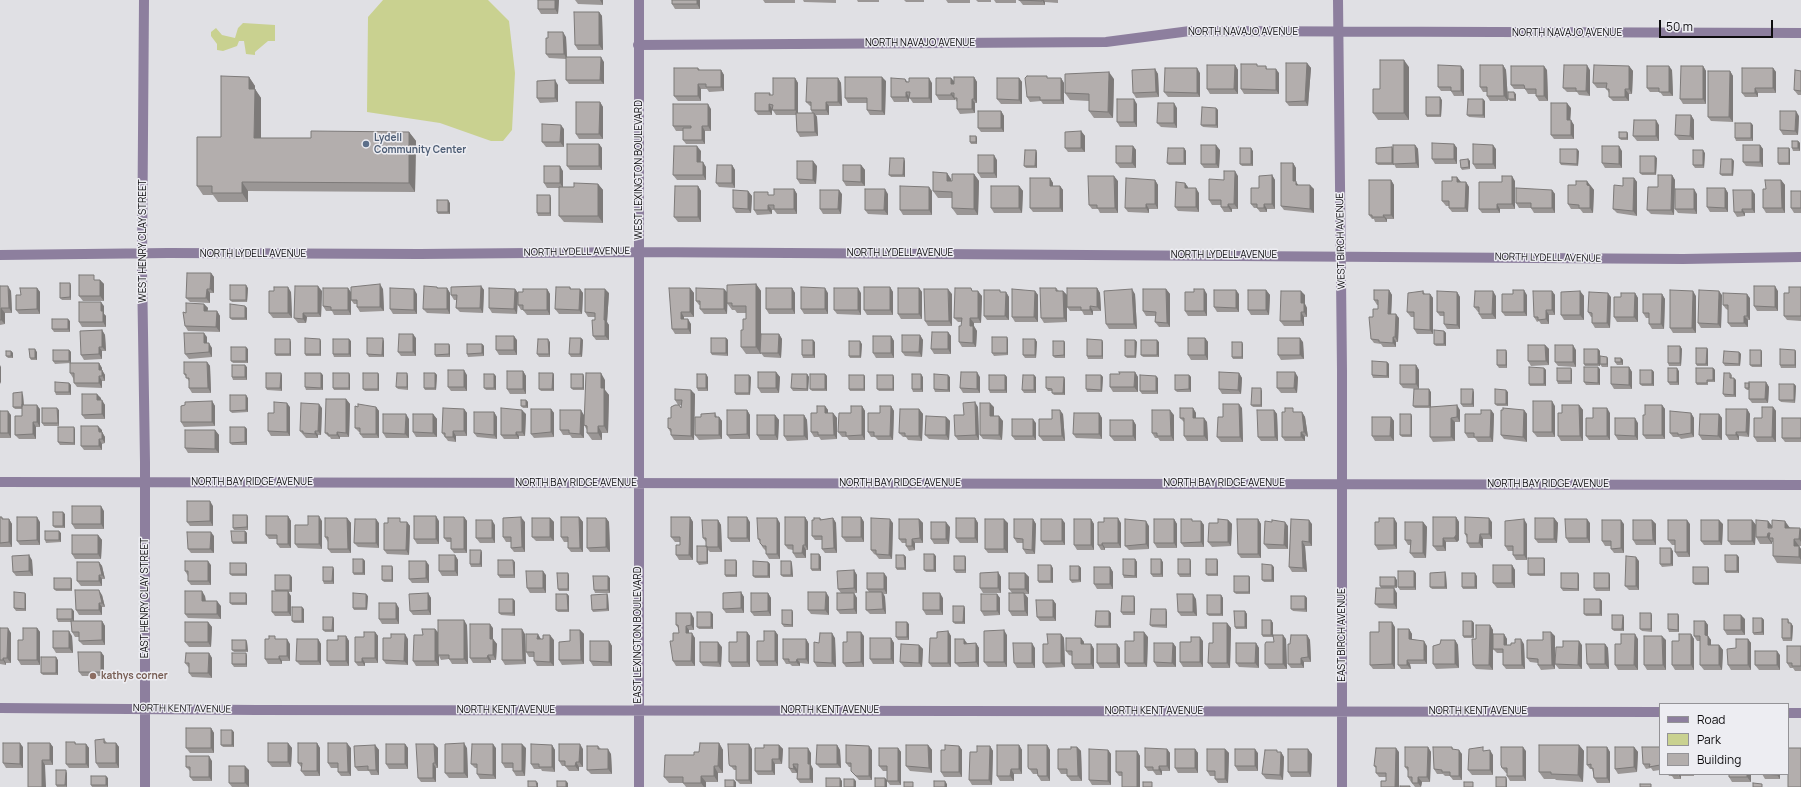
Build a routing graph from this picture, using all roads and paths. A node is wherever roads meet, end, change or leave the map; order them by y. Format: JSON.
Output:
{"nodes":[{"id":1,"x":144,"y":0,"type":"edge"},
{"id":2,"x":639,"y":0,"type":"edge"},
{"id":3,"x":1338,"y":0,"type":"edge"},
{"id":4,"x":1338,"y":33,"type":"junction"},
{"id":5,"x":1801,"y":33,"type":"edge"},
{"id":6,"x":638,"y":45,"type":"junction"},
{"id":7,"x":639,"y":252,"type":"junction"},
{"id":8,"x":142,"y":253,"type":"junction"},
{"id":9,"x":0,"y":255,"type":"edge"},
{"id":10,"x":1341,"y":256,"type":"junction"},
{"id":11,"x":1801,"y":257,"type":"edge"},
{"id":12,"x":145,"y":481,"type":"junction"},
{"id":13,"x":0,"y":482,"type":"edge"},
{"id":14,"x":638,"y":483,"type":"junction"},
{"id":15,"x":1342,"y":483,"type":"junction"},
{"id":16,"x":1801,"y":485,"type":"edge"},
{"id":17,"x":0,"y":708,"type":"edge"},
{"id":18,"x":145,"y":708,"type":"junction"},
{"id":19,"x":638,"y":710,"type":"junction"},
{"id":20,"x":1342,"y":711,"type":"junction"},
{"id":21,"x":1659,"y":712,"type":"edge"},
{"id":22,"x":1789,"y":713,"type":"edge"},
{"id":23,"x":1801,"y":713,"type":"edge"},
{"id":24,"x":145,"y":787,"type":"edge"},
{"id":25,"x":639,"y":787,"type":"edge"},
{"id":26,"x":1342,"y":787,"type":"edge"}],
"edges":[{"from":1,"to":8,"type":"street","name":"WEST HENRY CLAY STREET"},
{"from":2,"to":6,"type":"street","name":"WEST LEXINGTON BOULEVARD"},
{"from":3,"to":4,"type":"street","name":"WEST BIRCH AVENUE"},
{"from":4,"to":5,"type":"street","name":"NORTH NAVAJO AVENUE"},
{"from":4,"to":6,"type":"street","name":"NORTH NAVAJO AVENUE"},
{"from":4,"to":10,"type":"street","name":"WEST BIRCH AVENUE"},
{"from":6,"to":7,"type":"street","name":"WEST LEXINGTON BOULEVARD"},
{"from":7,"to":8,"type":"street","name":"NORTH LYDELL AVENUE"},
{"from":7,"to":10,"type":"street","name":"NORTH LYDELL AVENUE"},
{"from":7,"to":14,"type":"street","name":"WEST LEXINGTON BOULEVARD"},
{"from":8,"to":9,"type":"street","name":"NORTH LYDELL AVENUE"},
{"from":8,"to":12,"type":"street","name":"WEST HENRY CLAY STREET"},
{"from":10,"to":11,"type":"street","name":"NORTH LYDELL AVENUE"},
{"from":10,"to":15,"type":"street","name":"WEST BIRCH AVENUE"},
{"from":12,"to":13,"type":"street","name":"NORTH BAY RIDGE AVENUE"},
{"from":12,"to":14,"type":"street","name":"NORTH BAY RIDGE AVENUE"},
{"from":12,"to":18,"type":"street","name":"EAST HENRY CLAY STREET"},
{"from":14,"to":15,"type":"street","name":"NORTH BAY RIDGE AVENUE"},
{"from":14,"to":19,"type":"street","name":"EAST LEXINGTON BOULEVARD"},
{"from":15,"to":16,"type":"street","name":"NORTH BAY RIDGE AVENUE"},
{"from":15,"to":20,"type":"street","name":"EAST BIRCH AVENUE"},
{"from":17,"to":18,"type":"street","name":"NORTH KENT AVENUE"},
{"from":18,"to":19,"type":"street","name":"NORTH KENT AVENUE"},
{"from":18,"to":24,"type":"street","name":"EAST HENRY CLAY STREET"},
{"from":19,"to":20,"type":"street","name":"NORTH KENT AVENUE"},
{"from":19,"to":25,"type":"street","name":"EAST LEXINGTON BOULEVARD"},
{"from":20,"to":21,"type":"street","name":"NORTH KENT AVENUE"},
{"from":20,"to":26,"type":"street","name":"EAST BIRCH AVENUE"},
{"from":22,"to":23,"type":"street"}]}
